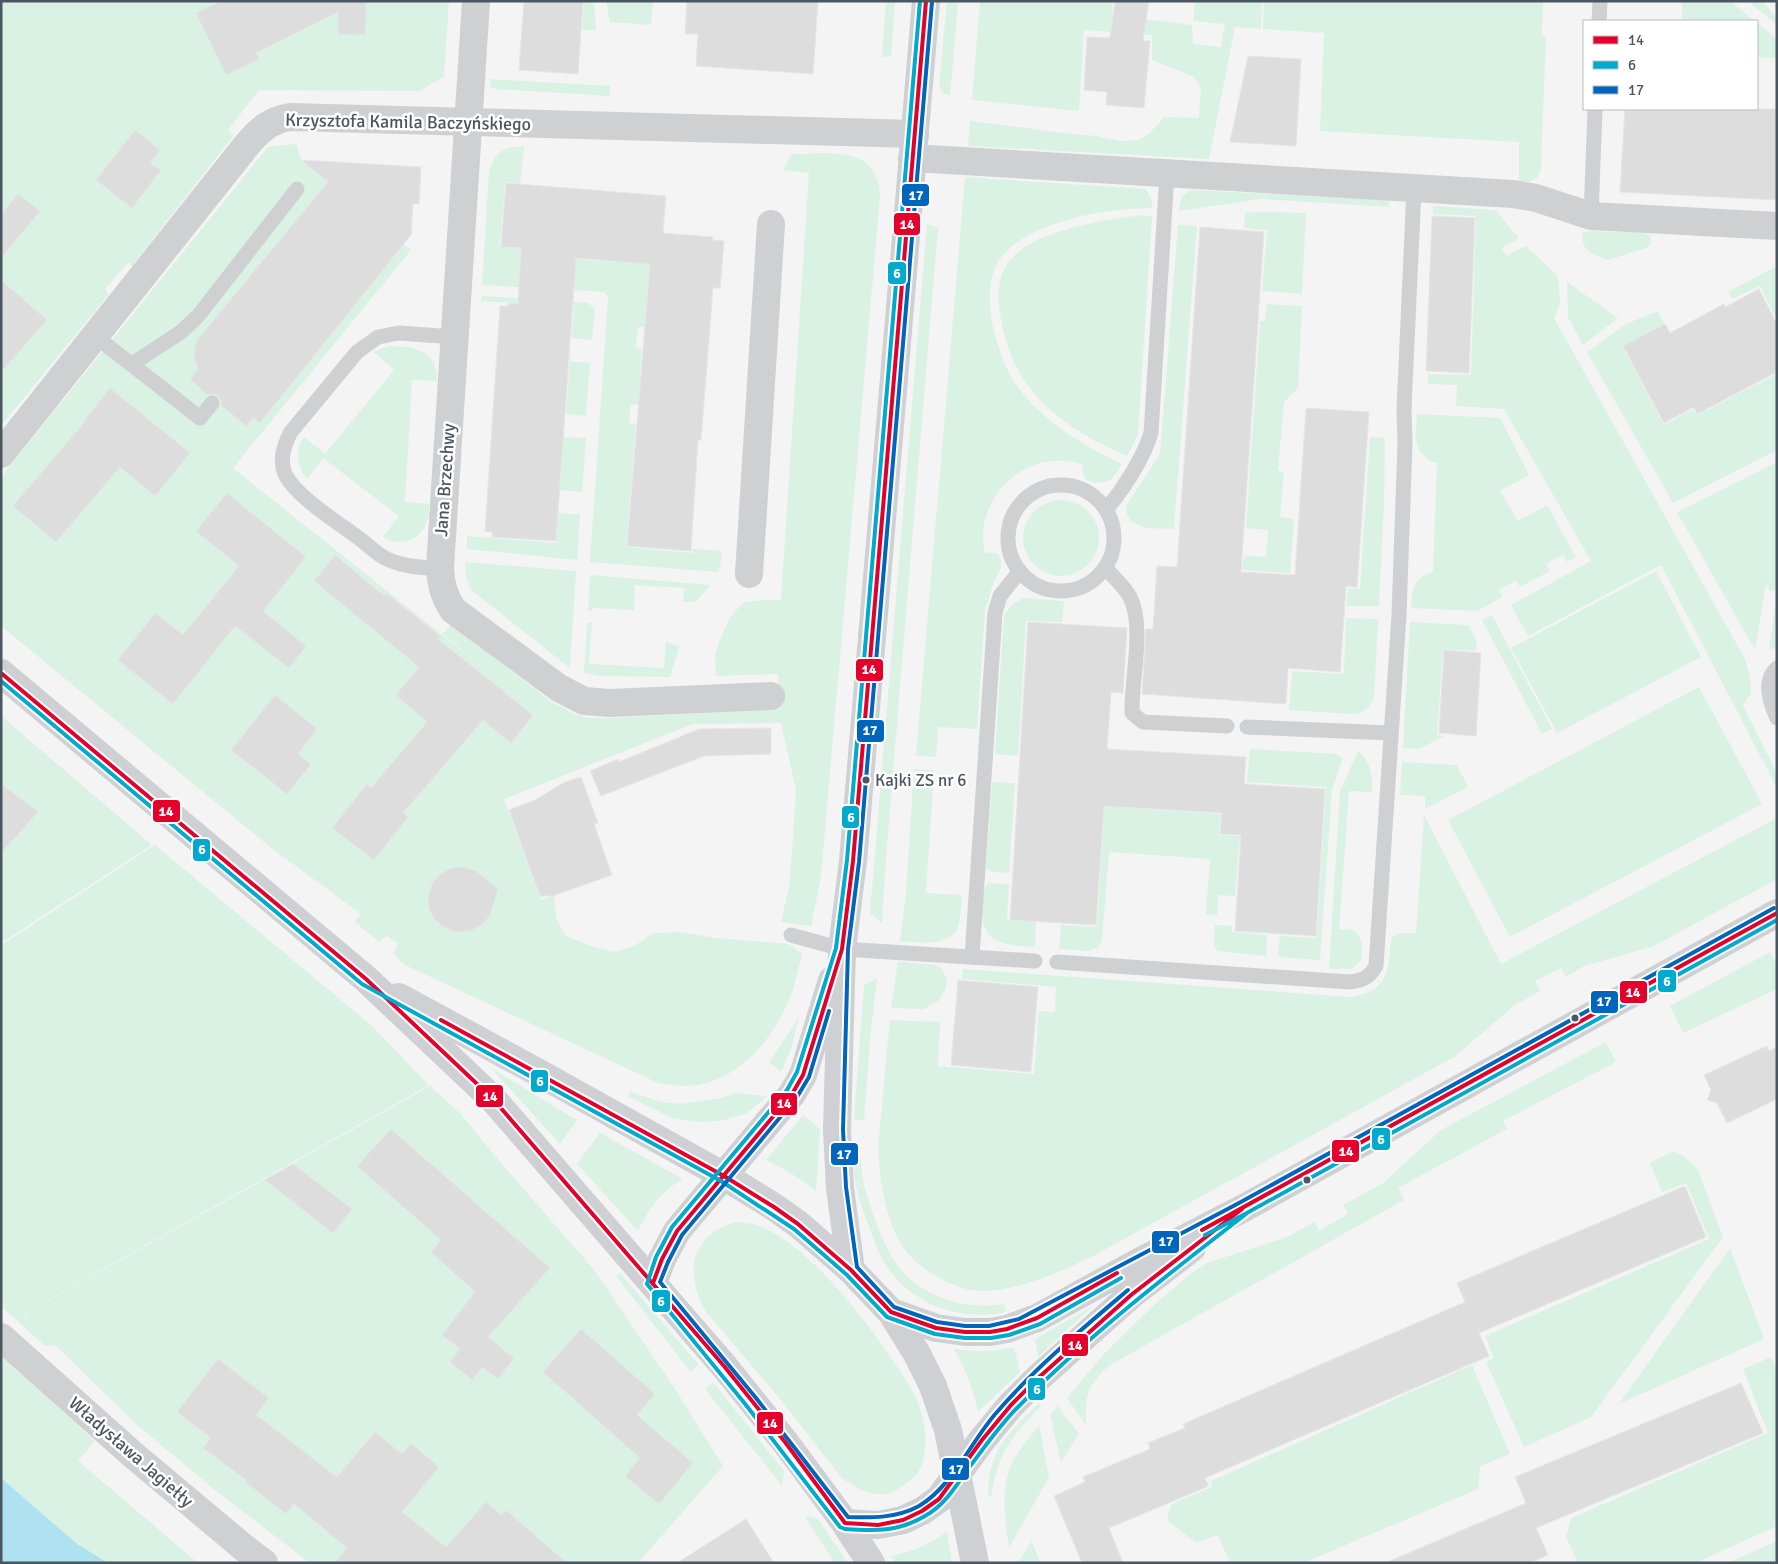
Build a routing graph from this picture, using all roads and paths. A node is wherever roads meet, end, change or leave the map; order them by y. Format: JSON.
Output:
{"nodes":[{"id":1,"x":476,"y":1,"type":"edge"},
{"id":2,"x":926,"y":1,"type":"edge"},
{"id":3,"x":1600,"y":1,"type":"edge"},
{"id":4,"x":1599,"y":20,"type":"edge"},
{"id":5,"x":1595,"y":110,"type":"edge"},
{"id":6,"x":468,"y":122,"type":"junction"},
{"id":7,"x":913,"y":146,"type":"junction"},
{"id":8,"x":1167,"y":174,"type":"junction"},
{"id":9,"x":297,"y":189,"type":"dead end"},
{"id":10,"x":1414,"y":189,"type":"junction"},
{"id":11,"x":1591,"y":216,"type":"junction"},
{"id":12,"x":771,"y":224,"type":"dead end"},
{"id":13,"x":1777,"y":226,"type":"edge"},
{"id":14,"x":95,"y":336,"type":"junction"},
{"id":15,"x":454,"y":337,"type":"junction"},
{"id":16,"x":132,"y":364,"type":"junction"},
{"id":17,"x":212,"y":403,"type":"dead end"},
{"id":18,"x":1,"y":454,"type":"edge"},
{"id":19,"x":1106,"y":510,"type":"junction"},
{"id":20,"x":1105,"y":567,"type":"junction"},
{"id":21,"x":440,"y":568,"type":"junction"},
{"id":22,"x":1020,"y":571,"type":"junction"},
{"id":23,"x":749,"y":574,"type":"dead end"},
{"id":24,"x":1777,"y":668,"type":"edge"},
{"id":25,"x":1,"y":673,"type":"edge"},
{"id":26,"x":771,"y":696,"type":"dead end"},
{"id":27,"x":1777,"y":718,"type":"edge"},
{"id":28,"x":1227,"y":726,"type":"dead end"},
{"id":29,"x":1247,"y":727,"type":"dead end"},
{"id":30,"x":1391,"y":734,"type":"junction"},
{"id":31,"x":1777,"y":913,"type":"edge"},
{"id":32,"x":791,"y":935,"type":"dead end"},
{"id":33,"x":842,"y":949,"type":"junction"},
{"id":34,"x":972,"y":957,"type":"junction"},
{"id":35,"x":1035,"y":961,"type":"dead end"},
{"id":36,"x":1057,"y":962,"type":"dead end"},
{"id":37,"x":366,"y":979,"type":"junction"},
{"id":38,"x":724,"y":1176,"type":"junction"},
{"id":39,"x":1242,"y":1209,"type":"junction"},
{"id":40,"x":851,"y":1270,"type":"junction"},
{"id":41,"x":653,"y":1283,"type":"junction"},
{"id":42,"x":891,"y":1312,"type":"junction"},
{"id":43,"x":1,"y":1337,"type":"edge"},
{"id":44,"x":958,"y":1474,"type":"junction"},
{"id":45,"x":845,"y":1523,"type":"junction"},
{"id":46,"x":264,"y":1563,"type":"edge"},
{"id":47,"x":871,"y":1563,"type":"edge"},
{"id":48,"x":975,"y":1563,"type":"edge"}],
"edges":[{"from":1,"to":6,"type":"street","name":"Jana Brzechwy"},
{"from":2,"to":7,"type":"street"},
{"from":3,"to":4,"type":"lane"},
{"from":5,"to":11,"type":"lane"},
{"from":6,"to":7,"type":"street","name":"Krzysztofa Kamila Baczyńskiego"},
{"from":6,"to":14,"type":"street","name":"Krzysztofa Kamila Baczyńskiego"},
{"from":6,"to":15,"type":"street","name":"Jana Brzechwy"},
{"from":7,"to":8,"type":"street","name":"Krzysztofa Kamila Baczyńskiego"},
{"from":7,"to":33,"type":"street"},
{"from":8,"to":10,"type":"street","name":"Krzysztofa Kamila Baczyńskiego"},
{"from":8,"to":19,"type":"lane"},
{"from":9,"to":16,"type":"lane"},
{"from":10,"to":11,"type":"street","name":"Krzysztofa Kamila Baczyńskiego"},
{"from":10,"to":30,"type":"lane"},
{"from":11,"to":13,"type":"street","name":"Krzysztofa Kamila Baczyńskiego"},
{"from":12,"to":23,"type":"street"},
{"from":14,"to":16,"type":"lane"},
{"from":14,"to":18,"type":"street","name":"Krzysztofa Kamila Baczyńskiego"},
{"from":15,"to":21,"type":"street","name":"Jana Brzechwy"},
{"from":15,"to":21,"type":"lane"},
{"from":16,"to":17,"type":"lane"},
{"from":19,"to":20,"type":"lane"},
{"from":19,"to":22,"type":"lane"},
{"from":20,"to":22,"type":"lane"},
{"from":20,"to":28,"type":"lane"},
{"from":21,"to":26,"type":"street","name":"Jana Brzechwy"},
{"from":22,"to":34,"type":"lane"},
{"from":24,"to":27,"type":"lane"},
{"from":25,"to":37,"type":"street"},
{"from":29,"to":30,"type":"lane"},
{"from":30,"to":36,"type":"lane"},
{"from":31,"to":39,"type":"street"},
{"from":32,"to":33,"type":"lane"},
{"from":33,"to":34,"type":"lane"},
{"from":33,"to":38,"type":"street"},
{"from":33,"to":40,"type":"street"},
{"from":34,"to":35,"type":"lane"},
{"from":37,"to":38,"type":"street"},
{"from":37,"to":41,"type":"street"},
{"from":38,"to":40,"type":"street"},
{"from":38,"to":41,"type":"street"},
{"from":39,"to":42,"type":"street"},
{"from":39,"to":44,"type":"street"},
{"from":40,"to":42,"type":"street"},
{"from":41,"to":45,"type":"street"},
{"from":42,"to":44,"type":"street"},
{"from":43,"to":46,"type":"street","name":"Władysława Jagiełły"},
{"from":44,"to":45,"type":"street"},
{"from":44,"to":48,"type":"street"},
{"from":45,"to":47,"type":"street"}]}
